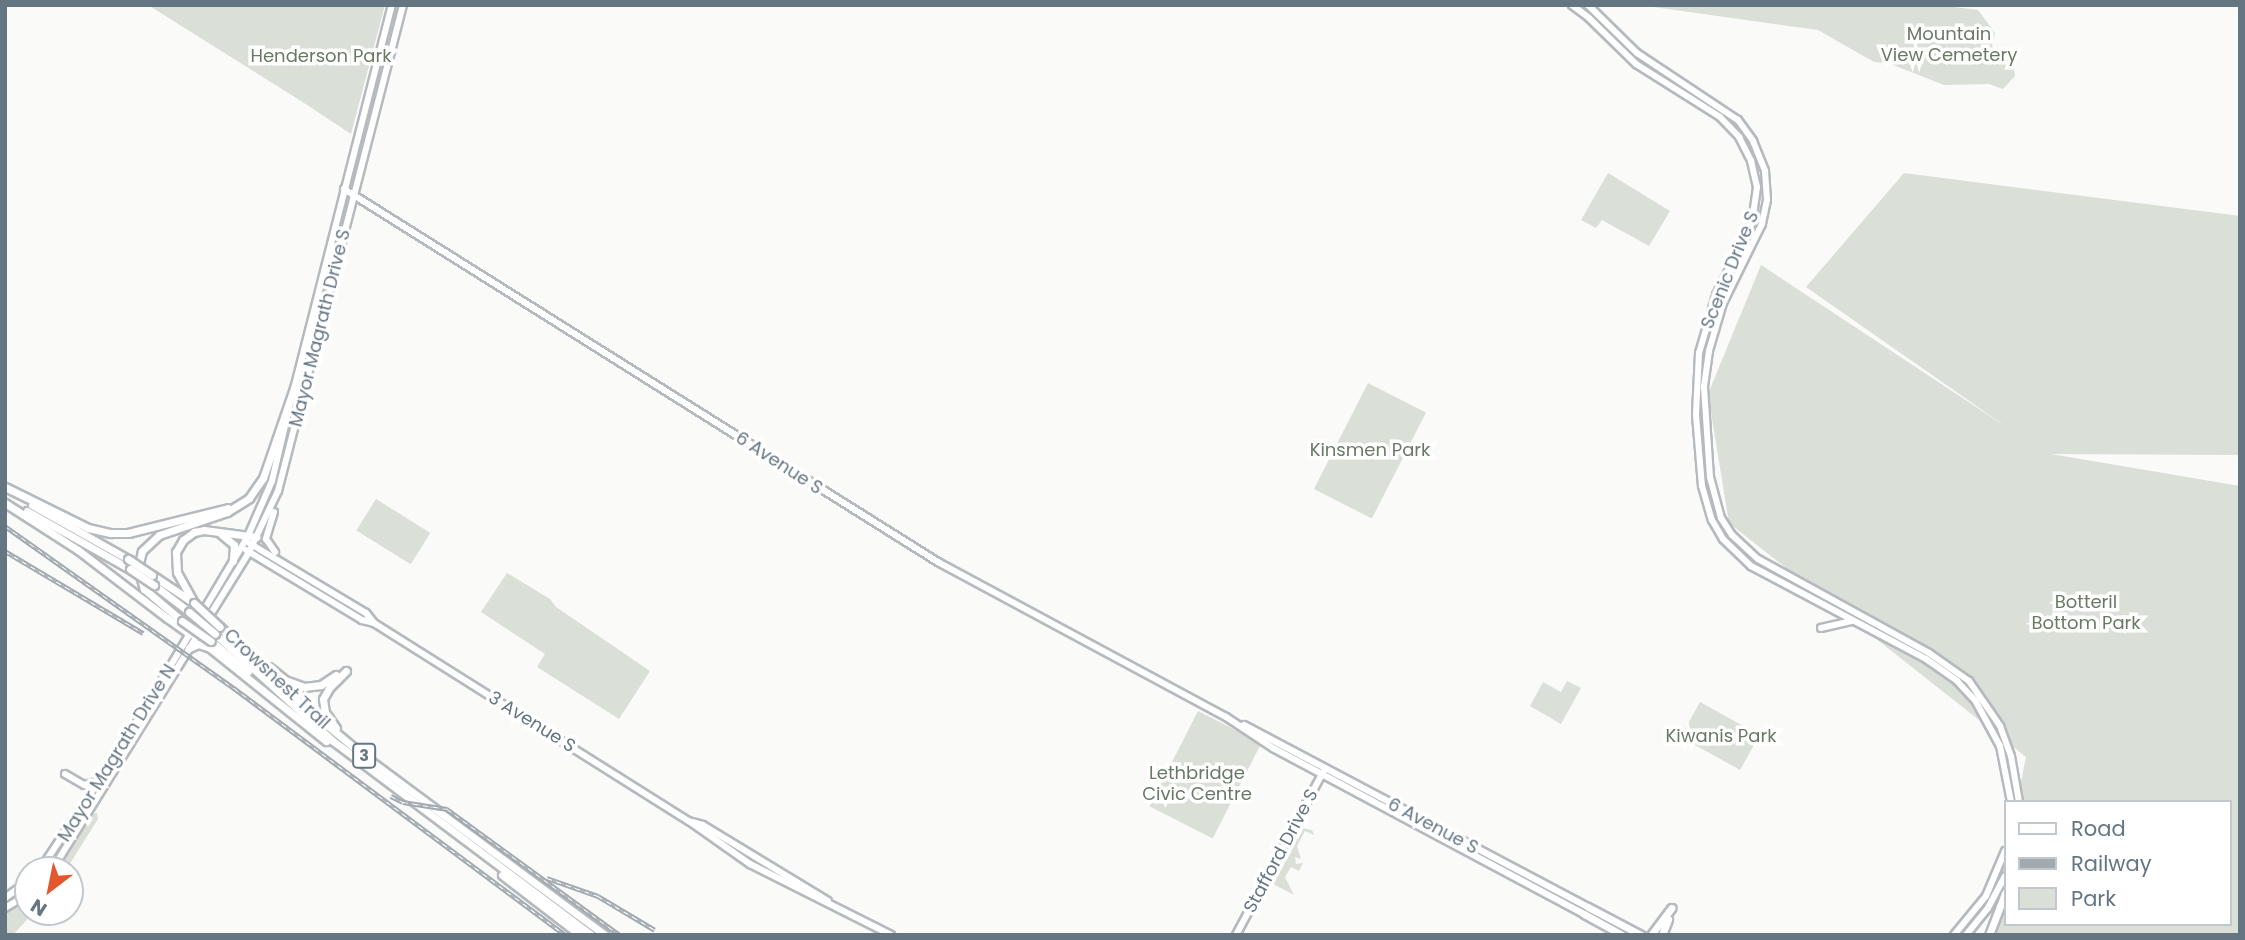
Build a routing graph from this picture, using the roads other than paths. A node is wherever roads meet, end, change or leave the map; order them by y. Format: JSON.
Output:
{"nodes":[{"id":1,"x":392,"y":5,"type":"edge"},
{"id":2,"x":403,"y":5,"type":"edge"},
{"id":3,"x":1572,"y":5,"type":"edge"},
{"id":4,"x":1588,"y":5,"type":"edge"},
{"id":5,"x":344,"y":189,"type":"junction"},
{"id":6,"x":354,"y":195,"type":"junction"},
{"id":7,"x":295,"y":385,"type":"junction"},
{"id":8,"x":5,"y":488,"type":"edge"},
{"id":9,"x":278,"y":491,"type":"junction"},
{"id":10,"x":5,"y":501,"type":"edge"},
{"id":11,"x":242,"y":503,"type":"junction"},
{"id":12,"x":214,"y":531,"type":"junction"},
{"id":13,"x":244,"y":542,"type":"junction"},
{"id":14,"x":253,"y":544,"type":"junction"},
{"id":15,"x":233,"y":561,"type":"junction"},
{"id":16,"x":296,"y":568,"type":"junction"},
{"id":17,"x":194,"y":603,"type":"junction"},
{"id":18,"x":1854,"y":621,"type":"junction"},
{"id":19,"x":374,"y":623,"type":"junction"},
{"id":20,"x":1821,"y":628,"type":"dead end"},
{"id":21,"x":222,"y":629,"type":"junction"},
{"id":22,"x":195,"y":634,"type":"junction"},
{"id":23,"x":213,"y":638,"type":"junction"},
{"id":24,"x":189,"y":648,"type":"junction"},
{"id":25,"x":346,"y":671,"type":"dead end"},
{"id":26,"x":336,"y":675,"type":"dead end"},
{"id":27,"x":1226,"y":717,"type":"junction"},
{"id":28,"x":1326,"y":767,"type":"junction"},
{"id":29,"x":65,"y":774,"type":"dead end"},
{"id":30,"x":1322,"y":775,"type":"junction"},
{"id":31,"x":101,"y":778,"type":"junction"},
{"id":32,"x":394,"y":785,"type":"junction"},
{"id":33,"x":2011,"y":800,"type":"edge"},
{"id":34,"x":2019,"y":800,"type":"edge"},
{"id":35,"x":474,"y":848,"type":"junction"},
{"id":36,"x":2004,"y":853,"type":"edge"},
{"id":37,"x":49,"y":856,"type":"edge"},
{"id":38,"x":61,"y":856,"type":"edge"},
{"id":39,"x":2004,"y":878,"type":"edge"},
{"id":40,"x":2004,"y":896,"type":"edge"},
{"id":41,"x":1586,"y":911,"type":"junction"},
{"id":42,"x":580,"y":935,"type":"edge"},
{"id":43,"x":592,"y":935,"type":"edge"},
{"id":44,"x":605,"y":935,"type":"edge"},
{"id":45,"x":891,"y":935,"type":"edge"},
{"id":46,"x":1236,"y":935,"type":"edge"},
{"id":47,"x":1622,"y":935,"type":"edge"},
{"id":48,"x":1641,"y":935,"type":"edge"},
{"id":49,"x":1651,"y":935,"type":"edge"},
{"id":50,"x":1662,"y":935,"type":"edge"},
{"id":51,"x":1954,"y":935,"type":"edge"},
{"id":52,"x":1966,"y":935,"type":"edge"},
{"id":53,"x":1989,"y":935,"type":"edge"}],
"edges":[{"from":1,"to":5,"type":"main road","name":"Mayor Magrath Drive S"},
{"from":2,"to":6,"type":"main road","name":"Mayor Magrath Drive S"},
{"from":3,"to":18,"type":"main road","name":"Scenic Drive S"},
{"from":4,"to":34,"type":"main road","name":"Scenic Drive S"},
{"from":5,"to":6,"type":"main road","name":"6 Avenue S"},
{"from":5,"to":7,"type":"main road","name":"Mayor Magrath Drive S"},
{"from":6,"to":9,"type":"main road","name":"Mayor Magrath Drive S"},
{"from":6,"to":27,"type":"main road","name":"6 Avenue S"},
{"from":7,"to":11,"type":"highway"},
{"from":7,"to":13,"type":"main road","name":"Mayor Magrath Drive S"},
{"from":8,"to":11,"type":"highway"},
{"from":8,"to":17,"type":"highway","name":"Crowsnest Trail","number":"3","bridge":true},
{"from":9,"to":14,"type":"main road","name":"Mayor Magrath Drive S"},
{"from":9,"to":16,"type":"main road"},
{"from":10,"to":22,"type":"highway"},
{"from":10,"to":23,"type":"highway","name":"Crowsnest Trail","bridge":true},
{"from":11,"to":23,"type":"highway","bridge":true},
{"from":12,"to":13,"type":"highway"},
{"from":12,"to":15,"type":"highway"},
{"from":12,"to":17,"type":"highway"},
{"from":13,"to":14,"type":"highway"},
{"from":13,"to":14,"type":"main road","name":"3 Avenue S"},
{"from":13,"to":15,"type":"main road","name":"Mayor Magrath Drive S"},
{"from":14,"to":16,"type":"main road","name":"3 Avenue S"},
{"from":14,"to":19,"type":"main road","name":"3 Avenue S"},
{"from":14,"to":22,"type":"main road","name":"Mayor Magrath Drive S"},
{"from":15,"to":22,"type":"main road","name":"Mayor Magrath Drive S"},
{"from":16,"to":19,"type":"main road","name":"3 Avenue S"},
{"from":17,"to":21,"type":"highway","name":"Crowsnest Trail","number":"3","bridge":true},
{"from":18,"to":20,"type":"main road"},
{"from":18,"to":33,"type":"main road","name":"Scenic Drive S"},
{"from":19,"to":45,"type":"main road","name":"3 Avenue S"},
{"from":21,"to":26,"type":"highway"},
{"from":21,"to":32,"type":"highway","name":"Crowsnest Trail","number":"3"},
{"from":22,"to":24,"type":"main road","name":"Mayor Magrath Drive N"},
{"from":22,"to":31,"type":"main road","name":"Mayor Magrath Drive N"},
{"from":23,"to":32,"type":"highway","name":"Crowsnest Trail","number":"3"},
{"from":24,"to":32,"type":"highway"},
{"from":24,"to":38,"type":"main road","name":"Mayor Magrath Drive N"},
{"from":25,"to":32,"type":"highway"},
{"from":27,"to":28,"type":"main road","name":"6 Avenue S"},
{"from":27,"to":30,"type":"main road","name":"6 Avenue S"},
{"from":28,"to":30,"type":"main road","name":"Stafford Drive S"},
{"from":28,"to":41,"type":"main road","name":"6 Avenue S"},
{"from":29,"to":31,"type":"main road"},
{"from":30,"to":41,"type":"main road","name":"6 Avenue S"},
{"from":30,"to":46,"type":"main road","name":"Stafford Drive S"},
{"from":31,"to":37,"type":"main road","name":"Mayor Magrath Drive N"},
{"from":32,"to":35,"type":"highway","name":"Crowsnest Trail","number":"3"},
{"from":32,"to":44,"type":"highway","name":"Crowsnest Trail","number":"3"},
{"from":35,"to":42,"type":"highway"},
{"from":35,"to":43,"type":"highway","name":"Crowsnest Trail","number":"3"},
{"from":36,"to":51,"type":"main road"},
{"from":39,"to":52,"type":"main road"},
{"from":40,"to":53,"type":"highway"},
{"from":41,"to":47,"type":"highway","name":"6 Avenue S"},
{"from":41,"to":48,"type":"highway","name":"6 Avenue S"},
{"from":49,"to":50,"type":"highway"}]}
